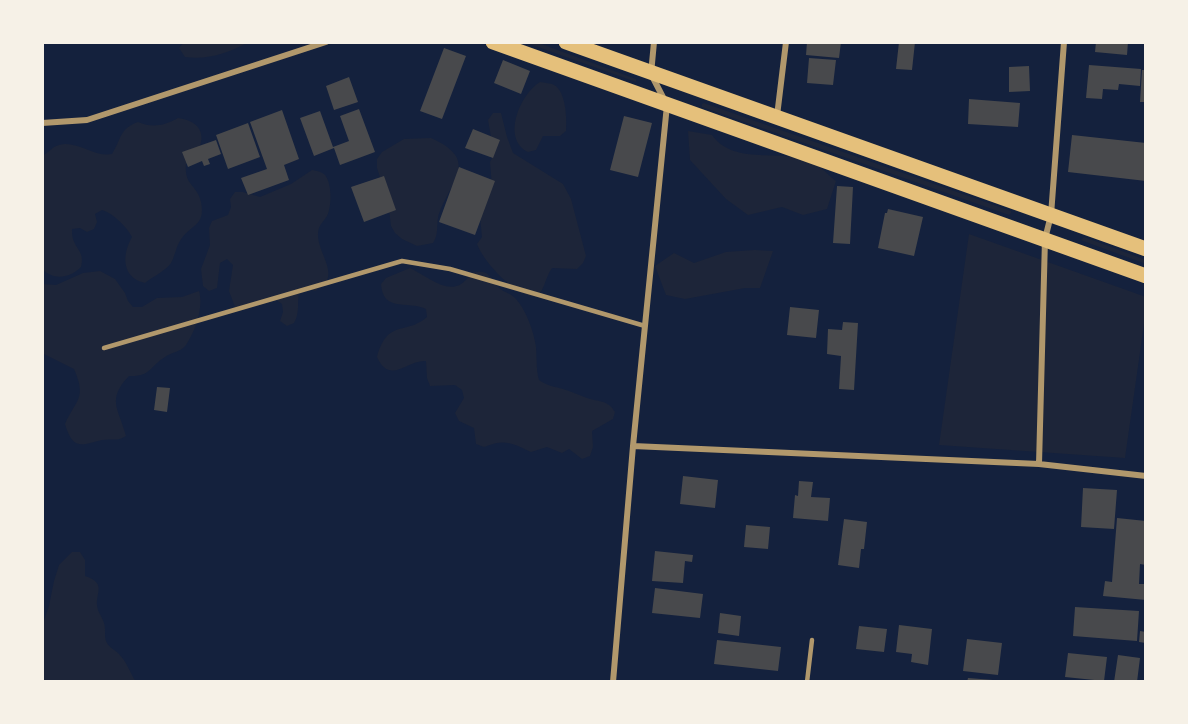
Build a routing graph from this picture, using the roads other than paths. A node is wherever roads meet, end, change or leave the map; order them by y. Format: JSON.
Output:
{"nodes":[{"id":1,"x":326,"y":42,"type":"edge"},
{"id":2,"x":493,"y":42,"type":"edge"},
{"id":3,"x":566,"y":42,"type":"edge"},
{"id":4,"x":654,"y":42,"type":"edge"},
{"id":5,"x":786,"y":42,"type":"edge"},
{"id":6,"x":1064,"y":42,"type":"edge"},
{"id":7,"x":651,"y":74,"type":"junction"},
{"id":8,"x":667,"y":105,"type":"junction"},
{"id":9,"x":777,"y":119,"type":"junction"},
{"id":10,"x":42,"y":123,"type":"edge"},
{"id":11,"x":1051,"y":215,"type":"junction"},
{"id":12,"x":1045,"y":239,"type":"junction"},
{"id":13,"x":1146,"y":249,"type":"edge"},
{"id":14,"x":1146,"y":276,"type":"edge"},
{"id":15,"x":645,"y":327,"type":"junction"},
{"id":16,"x":104,"y":348,"type":"dead end"},
{"id":17,"x":633,"y":446,"type":"junction"},
{"id":18,"x":1039,"y":464,"type":"junction"},
{"id":19,"x":1146,"y":476,"type":"edge"},
{"id":20,"x":812,"y":639,"type":"dead end"},
{"id":21,"x":613,"y":682,"type":"edge"},
{"id":22,"x":807,"y":682,"type":"edge"}],
"edges":[{"from":1,"to":10,"type":"street"},
{"from":2,"to":8,"type":"main road"},
{"from":3,"to":7,"type":"main road"},
{"from":4,"to":7,"type":"street"},
{"from":5,"to":9,"type":"street"},
{"from":6,"to":11,"type":"street"},
{"from":7,"to":8,"type":"street"},
{"from":7,"to":9,"type":"main road"},
{"from":8,"to":12,"type":"main road"},
{"from":8,"to":15,"type":"street"},
{"from":9,"to":11,"type":"main road"},
{"from":11,"to":12,"type":"street"},
{"from":11,"to":13,"type":"main road"},
{"from":12,"to":14,"type":"main road"},
{"from":12,"to":18,"type":"street"},
{"from":15,"to":16,"type":"lane"},
{"from":15,"to":17,"type":"street"},
{"from":17,"to":18,"type":"street"},
{"from":17,"to":21,"type":"street"},
{"from":18,"to":19,"type":"street"},
{"from":20,"to":22,"type":"lane"}]}
